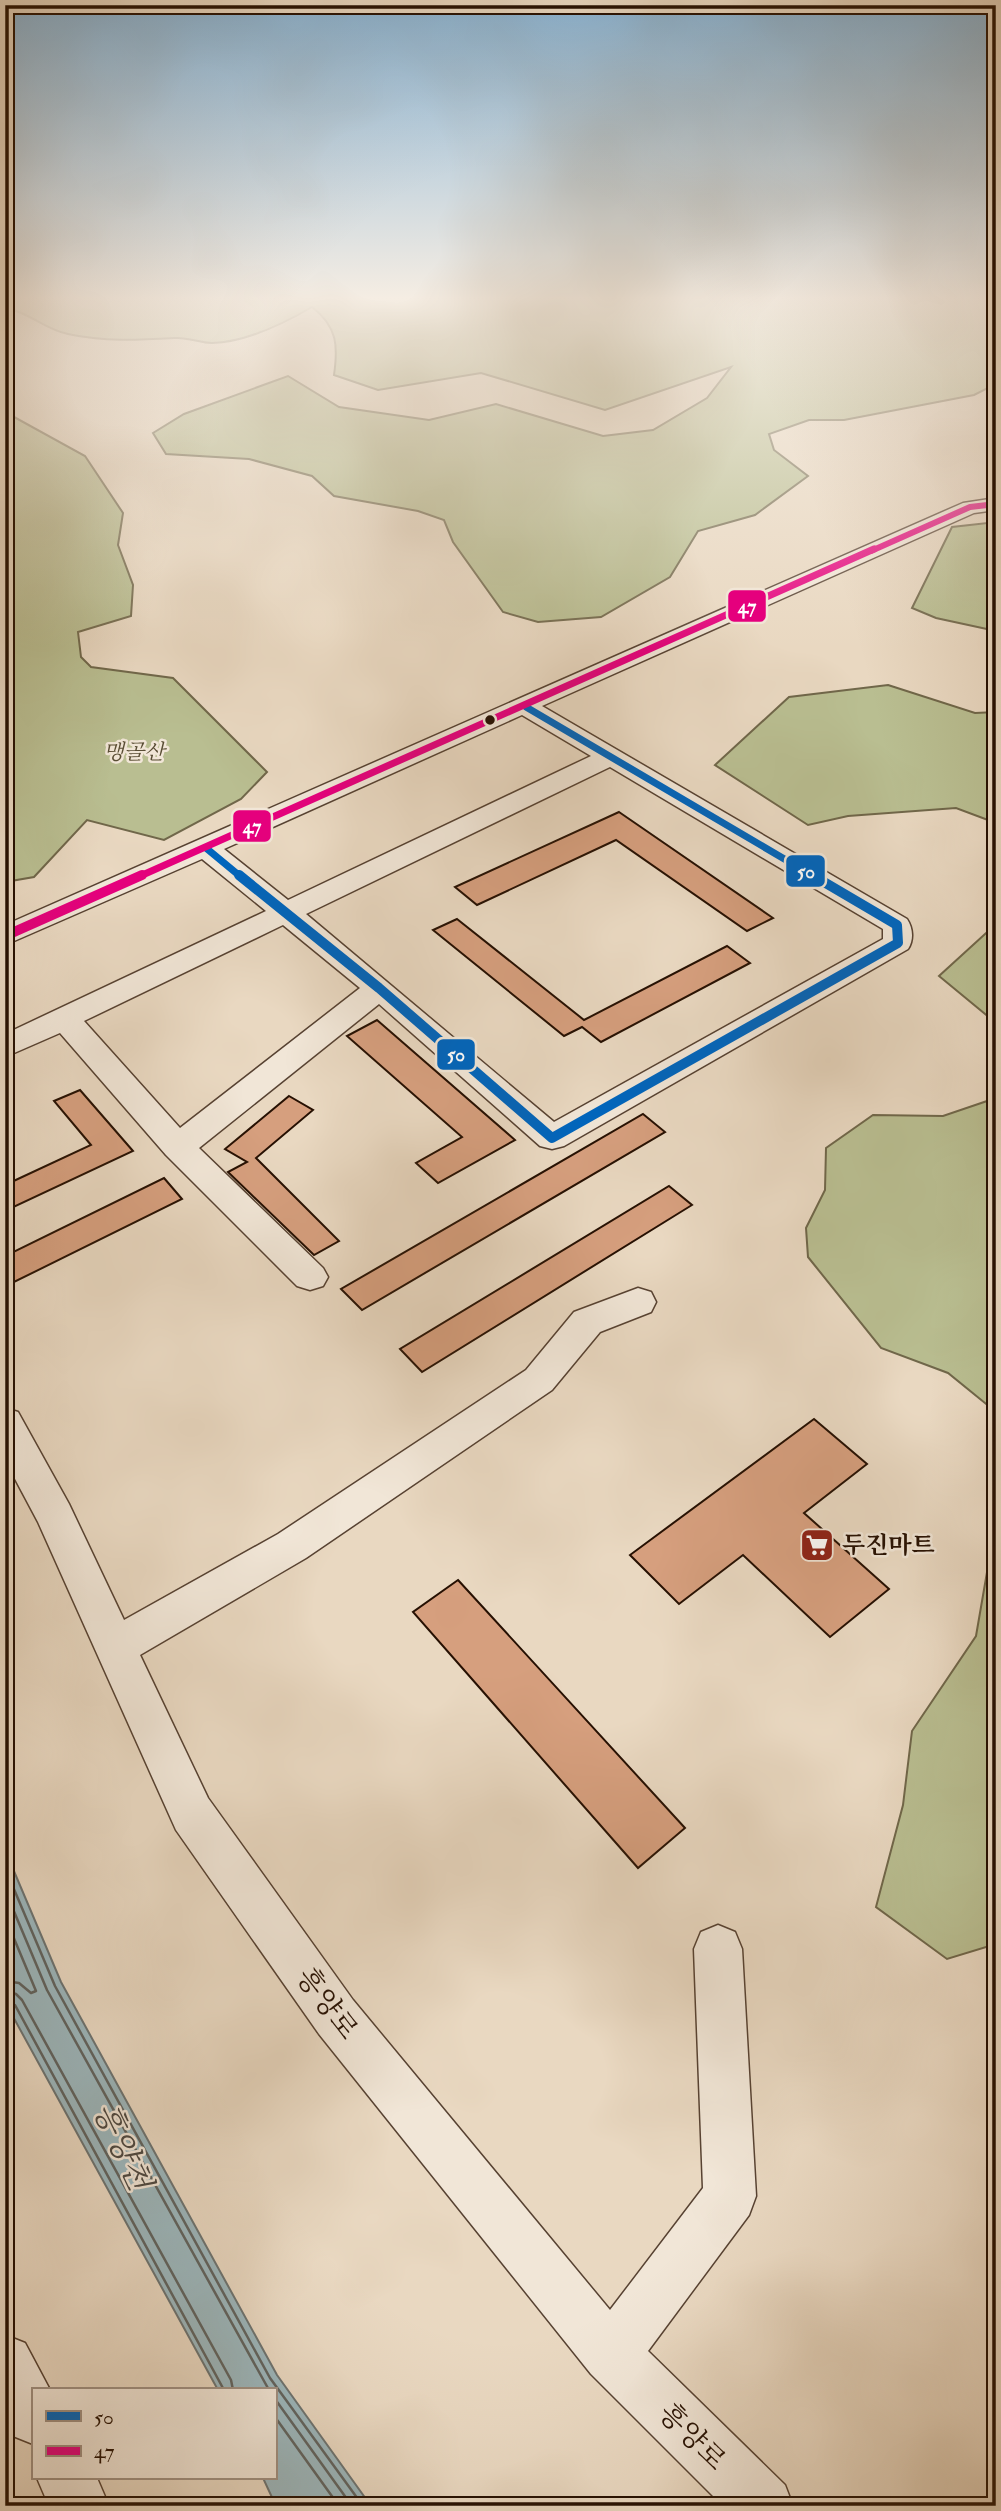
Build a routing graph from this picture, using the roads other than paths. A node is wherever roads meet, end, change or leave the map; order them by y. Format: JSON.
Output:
{"nodes":[{"id":1,"x":996,"y":504,"type":"edge"},
{"id":2,"x":526,"y":707,"type":"junction"},
{"id":3,"x":612,"y":756,"type":"junction"},
{"id":4,"x":206,"y":848,"type":"junction"},
{"id":5,"x":282,"y":912,"type":"junction"},
{"id":6,"x":5,"y":936,"type":"edge"},
{"id":7,"x":379,"y":988,"type":"junction"},
{"id":8,"x":63,"y":1017,"type":"junction"},
{"id":9,"x":5,"y":1047,"type":"edge"},
{"id":10,"x":178,"y":1147,"type":"junction"},
{"id":11,"x":310,"y":1277,"type":"dead end"},
{"id":12,"x":638,"y":1302,"type":"dead end"},
{"id":13,"x":5,"y":1423,"type":"edge"},
{"id":14,"x":114,"y":1648,"type":"junction"},
{"id":15,"x":718,"y":1949,"type":"dead end"},
{"id":16,"x":611,"y":2354,"type":"junction"},
{"id":17,"x":5,"y":2363,"type":"edge"},
{"id":18,"x":32,"y":2414,"type":"edge"},
{"id":19,"x":67,"y":2480,"type":"edge"},
{"id":20,"x":80,"y":2506,"type":"edge"},
{"id":21,"x":764,"y":2506,"type":"edge"}],
"edges":[{"from":1,"to":2,"type":"street"},
{"from":2,"to":3,"type":"street"},
{"from":2,"to":4,"type":"street"},
{"from":3,"to":5,"type":"street"},
{"from":3,"to":7,"type":"street"},
{"from":4,"to":5,"type":"street"},
{"from":4,"to":6,"type":"street"},
{"from":5,"to":7,"type":"street"},
{"from":5,"to":8,"type":"street"},
{"from":7,"to":10,"type":"street"},
{"from":8,"to":9,"type":"street"},
{"from":8,"to":10,"type":"street"},
{"from":10,"to":11,"type":"street"},
{"from":12,"to":14,"type":"street"},
{"from":13,"to":14,"type":"street","name":"흥양로"},
{"from":14,"to":16,"type":"street","name":"흥양로"},
{"from":15,"to":16,"type":"street"},
{"from":16,"to":21,"type":"street","name":"흥양로"},
{"from":17,"to":18,"type":"street"},
{"from":19,"to":20,"type":"street"}]}
